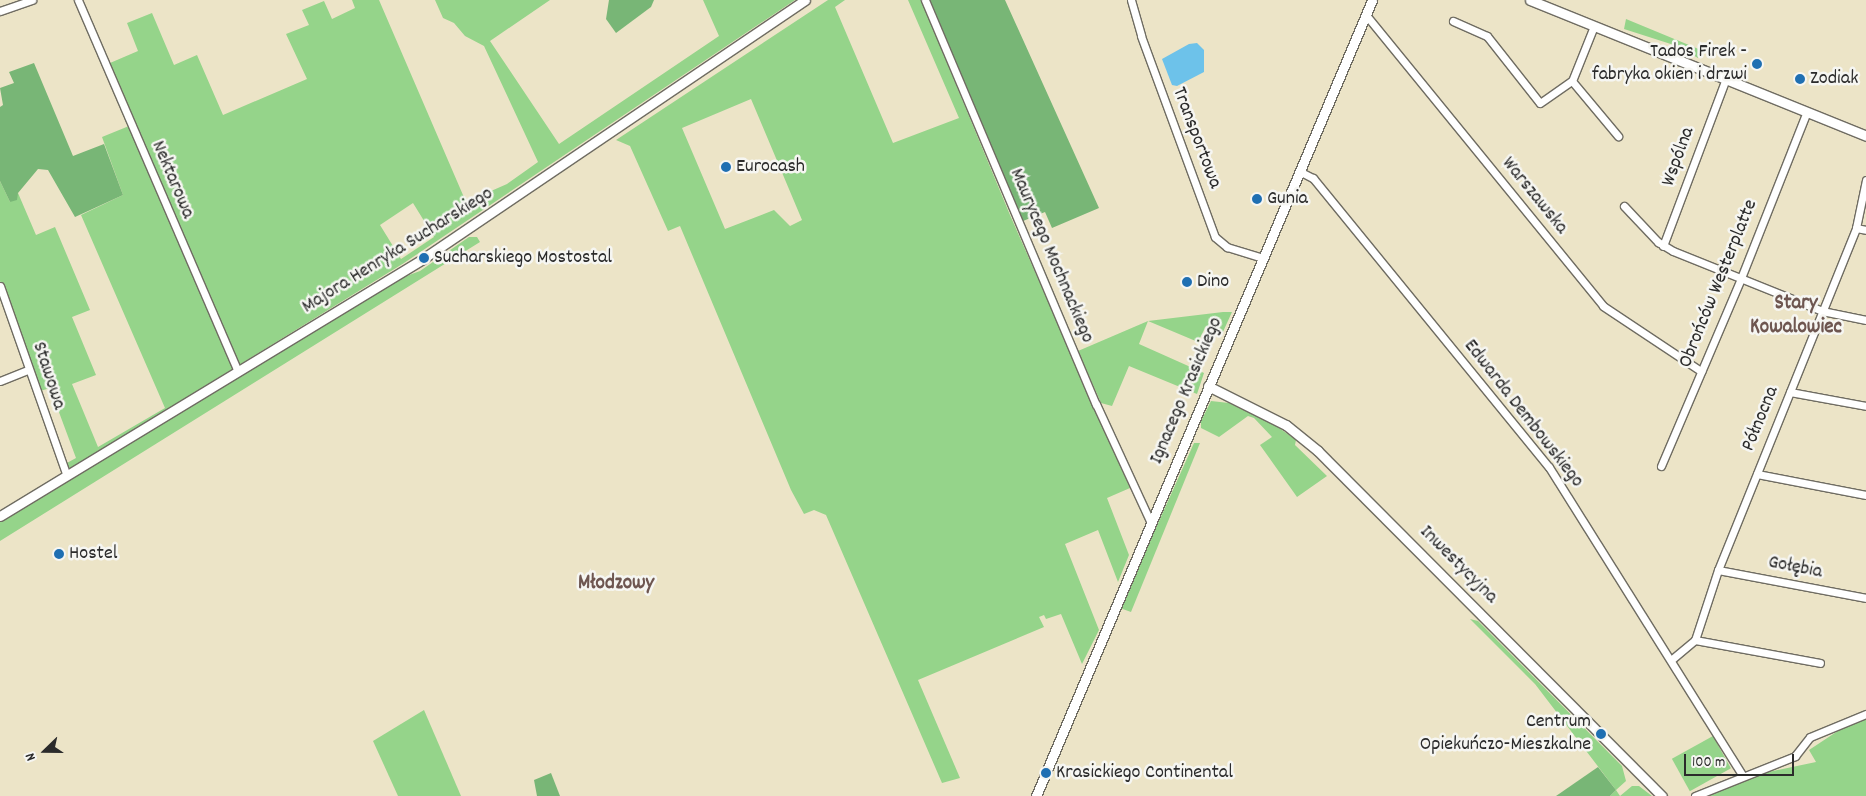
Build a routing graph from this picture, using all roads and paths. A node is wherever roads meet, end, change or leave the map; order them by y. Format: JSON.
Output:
{"nodes":[{"id":1,"x":32,"y":0,"type":"edge"},
{"id":2,"x":78,"y":0,"type":"edge"},
{"id":3,"x":805,"y":0,"type":"edge"},
{"id":4,"x":925,"y":0,"type":"edge"},
{"id":5,"x":1131,"y":0,"type":"edge"},
{"id":6,"x":1372,"y":0,"type":"edge"},
{"id":7,"x":1530,"y":0,"type":"edge"},
{"id":8,"x":0,"y":11,"type":"edge"},
{"id":9,"x":1366,"y":15,"type":"junction"},
{"id":10,"x":1453,"y":20,"type":"dead end"},
{"id":11,"x":1594,"y":26,"type":"junction"},
{"id":12,"x":1572,"y":81,"type":"junction"},
{"id":13,"x":1725,"y":81,"type":"junction"},
{"id":14,"x":1806,"y":114,"type":"junction"},
{"id":15,"x":1618,"y":136,"type":"dead end"},
{"id":16,"x":1866,"y":136,"type":"edge"},
{"id":17,"x":1300,"y":171,"type":"junction"},
{"id":18,"x":1866,"y":180,"type":"edge"},
{"id":19,"x":1624,"y":206,"type":"dead end"},
{"id":20,"x":1856,"y":228,"type":"junction"},
{"id":21,"x":1866,"y":230,"type":"edge"},
{"id":22,"x":1664,"y":246,"type":"junction"},
{"id":23,"x":1263,"y":258,"type":"junction"},
{"id":24,"x":1741,"y":278,"type":"junction"},
{"id":25,"x":0,"y":286,"type":"edge"},
{"id":26,"x":1822,"y":311,"type":"junction"},
{"id":27,"x":1866,"y":320,"type":"edge"},
{"id":28,"x":29,"y":368,"type":"junction"},
{"id":29,"x":1701,"y":371,"type":"junction"},
{"id":30,"x":238,"y":372,"type":"junction"},
{"id":31,"x":0,"y":381,"type":"edge"},
{"id":32,"x":1208,"y":386,"type":"junction"},
{"id":33,"x":1790,"y":392,"type":"junction"},
{"id":34,"x":1866,"y":406,"type":"edge"},
{"id":35,"x":1661,"y":466,"type":"dead end"},
{"id":36,"x":1757,"y":474,"type":"junction"},
{"id":37,"x":67,"y":476,"type":"junction"},
{"id":38,"x":1866,"y":495,"type":"edge"},
{"id":39,"x":0,"y":516,"type":"edge"},
{"id":40,"x":1151,"y":522,"type":"junction"},
{"id":41,"x":1718,"y":570,"type":"junction"},
{"id":42,"x":1866,"y":598,"type":"edge"},
{"id":43,"x":1695,"y":640,"type":"junction"},
{"id":44,"x":1671,"y":660,"type":"junction"},
{"id":45,"x":1820,"y":663,"type":"dead end"},
{"id":46,"x":1866,"y":714,"type":"edge"},
{"id":47,"x":1742,"y":775,"type":"junction"},
{"id":48,"x":1036,"y":796,"type":"edge"},
{"id":49,"x":1662,"y":796,"type":"edge"},
{"id":50,"x":1695,"y":796,"type":"edge"}],
"edges":[{"from":1,"to":8,"type":"street"},
{"from":2,"to":30,"type":"street","name":"Nektarowa"},
{"from":3,"to":30,"type":"street","name":"Majora Henryka Sucharskiego"},
{"from":4,"to":40,"type":"street","name":"Maurycego Mochnackiego"},
{"from":5,"to":23,"type":"street","name":"Transportowa"},
{"from":6,"to":9,"type":"street","name":"Ignacego Krasickiego"},
{"from":7,"to":11,"type":"street"},
{"from":9,"to":17,"type":"street","name":"Ignacego Krasickiego"},
{"from":9,"to":29,"type":"street","name":"Warszawska"},
{"from":10,"to":12,"type":"street"},
{"from":11,"to":12,"type":"street"},
{"from":11,"to":13,"type":"street"},
{"from":12,"to":15,"type":"street"},
{"from":13,"to":14,"type":"street"},
{"from":13,"to":22,"type":"street","name":"Wspólna"},
{"from":14,"to":16,"type":"street"},
{"from":14,"to":24,"type":"street","name":"Obrońców Westerplatte"},
{"from":17,"to":23,"type":"street","name":"Ignacego Krasickiego"},
{"from":17,"to":44,"type":"street","name":"Edwarda Dembowskiego"},
{"from":18,"to":20,"type":"street","name":"Północna"},
{"from":19,"to":22,"type":"street"},
{"from":20,"to":21,"type":"street"},
{"from":20,"to":26,"type":"street","name":"Północna"},
{"from":22,"to":24,"type":"street"},
{"from":23,"to":32,"type":"street","name":"Ignacego Krasickiego"},
{"from":24,"to":26,"type":"street"},
{"from":24,"to":29,"type":"street","name":"Obrońców Westerplatte"},
{"from":25,"to":28,"type":"street","name":"Stawowa"},
{"from":26,"to":27,"type":"street"},
{"from":26,"to":33,"type":"street","name":"Północna"},
{"from":28,"to":31,"type":"street"},
{"from":28,"to":37,"type":"street","name":"Stawowa"},
{"from":29,"to":35,"type":"street","name":"Obrońców Westerplatte"},
{"from":30,"to":37,"type":"street","name":"Majora Henryka Sucharskiego"},
{"from":32,"to":40,"type":"street","name":"Ignacego Krasickiego"},
{"from":32,"to":49,"type":"street","name":"Inwestycyjna"},
{"from":33,"to":34,"type":"street"},
{"from":33,"to":36,"type":"street","name":"Północna"},
{"from":36,"to":38,"type":"street"},
{"from":36,"to":41,"type":"street","name":"Północna"},
{"from":37,"to":39,"type":"street","name":"Majora Henryka Sucharskiego"},
{"from":40,"to":48,"type":"street","name":"Ignacego Krasickiego"},
{"from":41,"to":42,"type":"street","name":"Gołębia"},
{"from":41,"to":43,"type":"street","name":"Północna"},
{"from":43,"to":44,"type":"street"},
{"from":43,"to":45,"type":"street"},
{"from":44,"to":47,"type":"street","name":"Edwarda Dembowskiego"},
{"from":46,"to":47,"type":"street"},
{"from":47,"to":50,"type":"street"}]}
